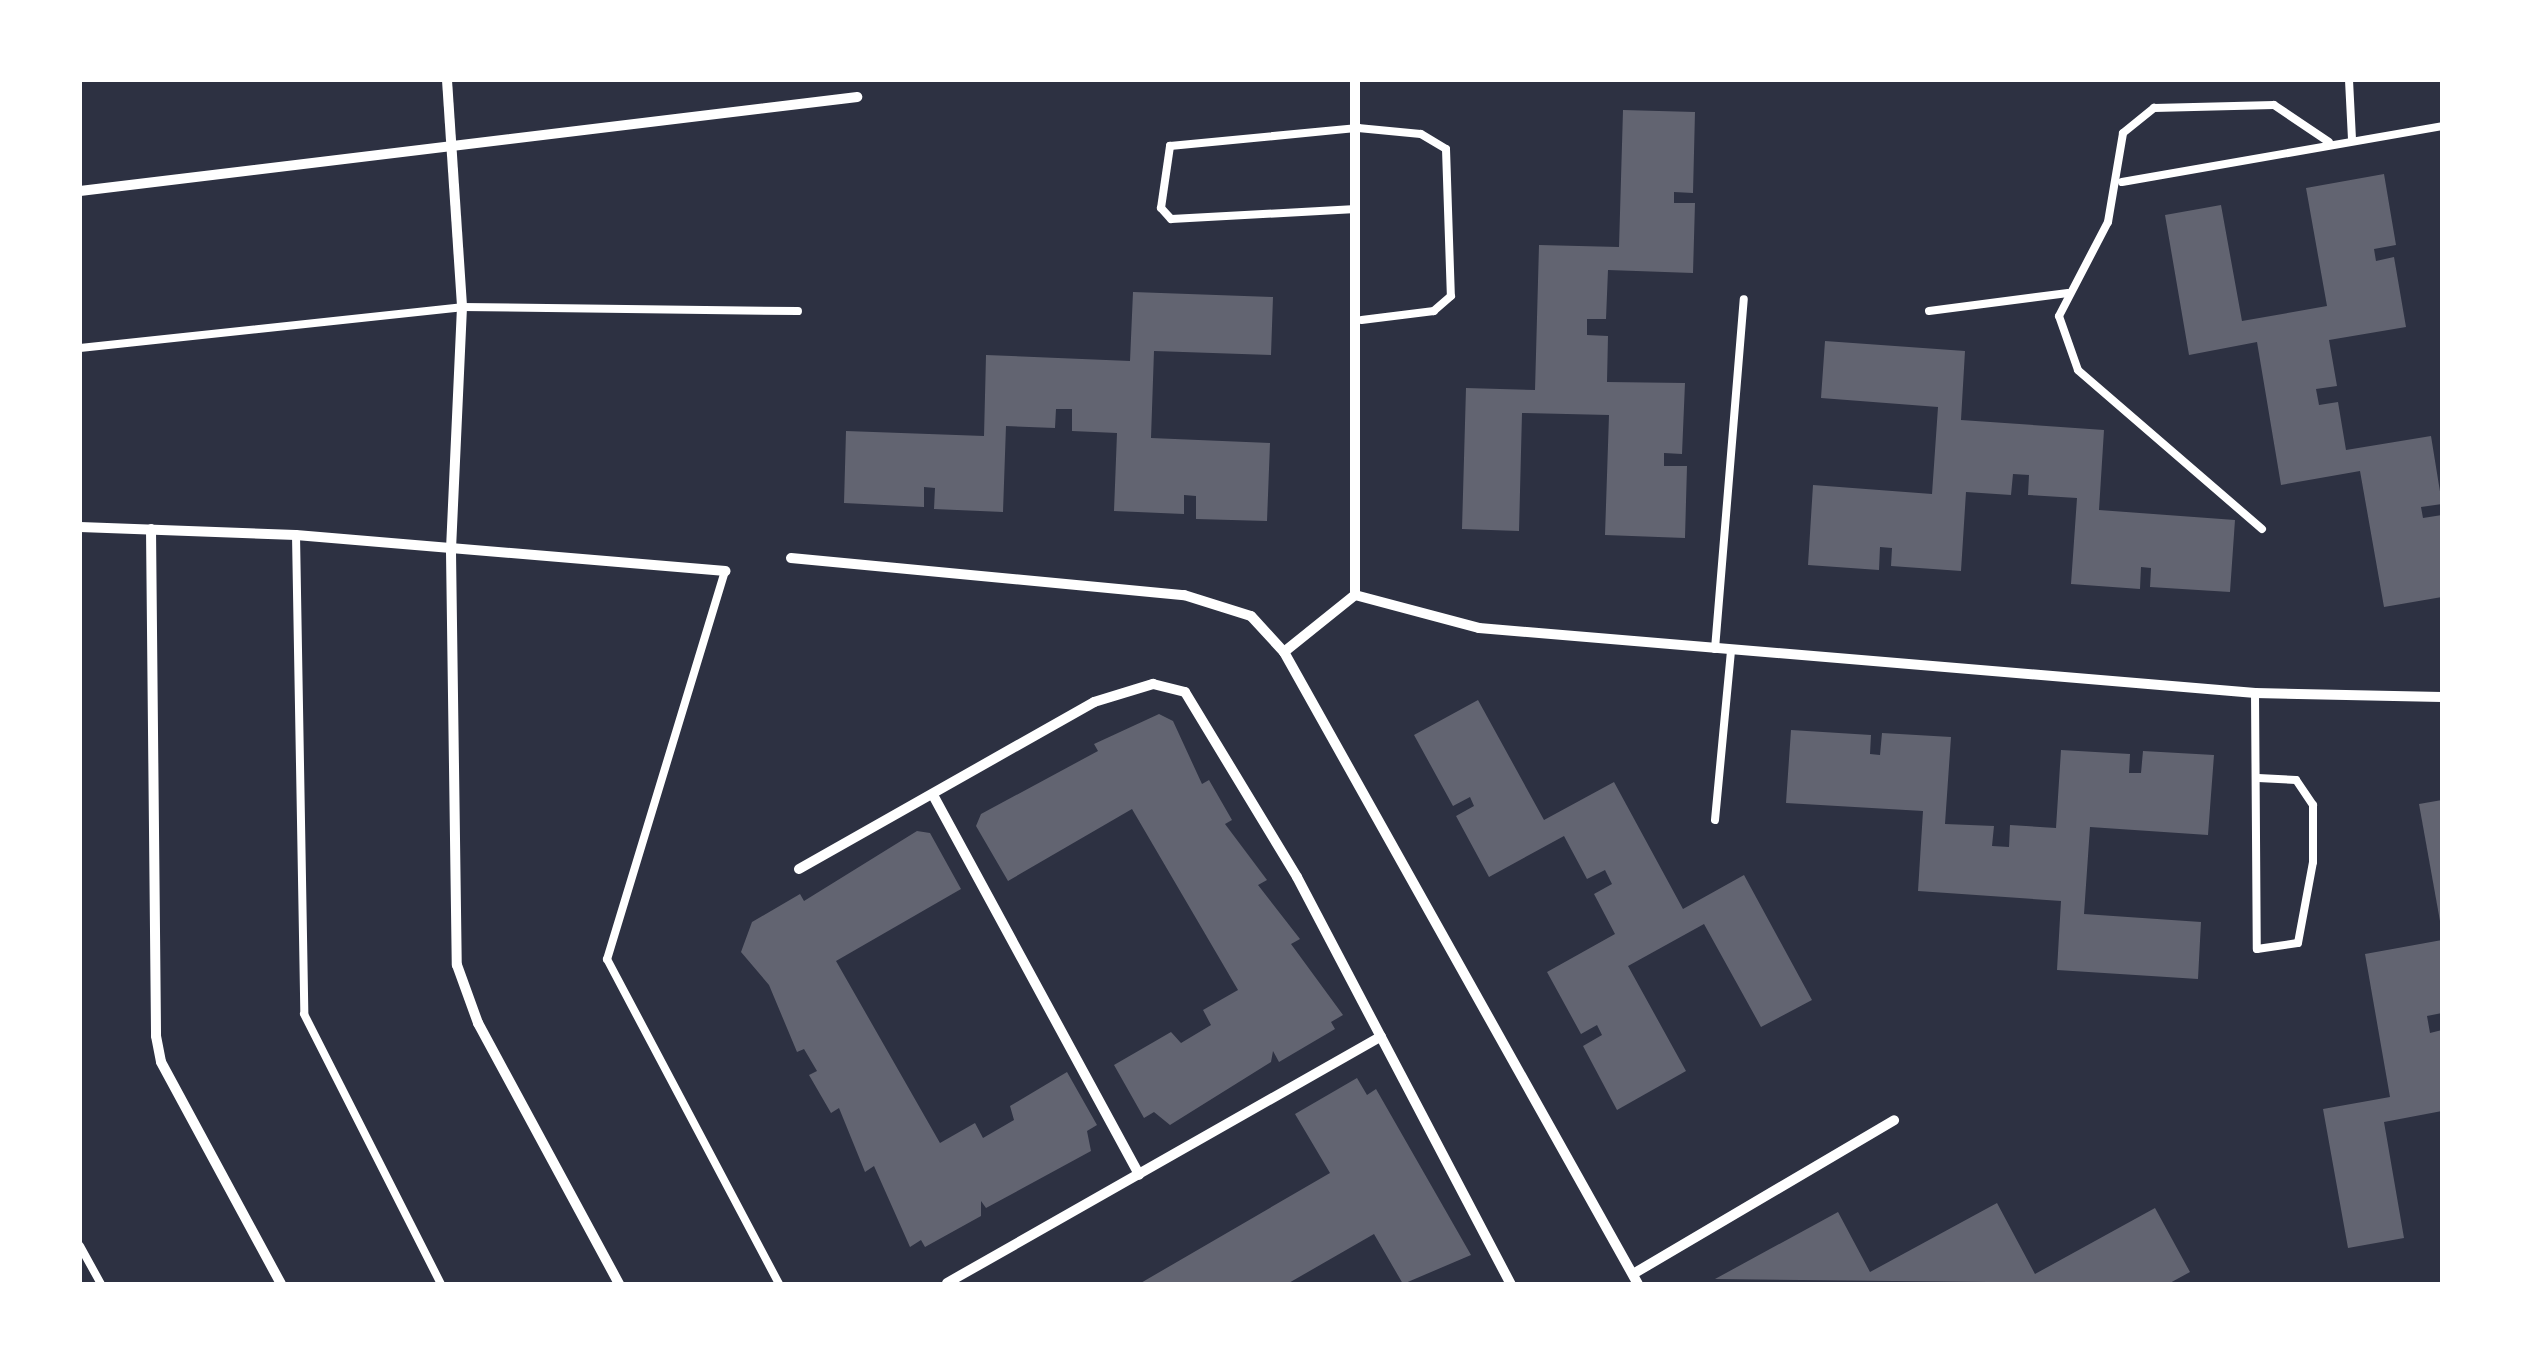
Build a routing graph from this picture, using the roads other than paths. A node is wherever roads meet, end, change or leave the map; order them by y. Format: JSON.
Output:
{"nodes":[{"id":1,"x":447,"y":80,"type":"edge"},
{"id":2,"x":1355,"y":80,"type":"edge"},
{"id":3,"x":2350,"y":80,"type":"edge"},
{"id":4,"x":857,"y":97,"type":"dead end"},
{"id":5,"x":2442,"y":126,"type":"edge"},
{"id":6,"x":1358,"y":128,"type":"junction"},
{"id":7,"x":2352,"y":139,"type":"junction"},
{"id":8,"x":2329,"y":142,"type":"junction"},
{"id":9,"x":457,"y":146,"type":"junction"},
{"id":10,"x":2122,"y":182,"type":"junction"},
{"id":11,"x":80,"y":191,"type":"edge"},
{"id":12,"x":1359,"y":209,"type":"junction"},
{"id":13,"x":2068,"y":293,"type":"junction"},
{"id":14,"x":1744,"y":299,"type":"dead end"},
{"id":15,"x":462,"y":307,"type":"junction"},
{"id":16,"x":1929,"y":310,"type":"dead end"},
{"id":17,"x":798,"y":311,"type":"dead end"},
{"id":18,"x":1362,"y":320,"type":"junction"},
{"id":19,"x":80,"y":348,"type":"edge"},
{"id":20,"x":80,"y":528,"type":"edge"},
{"id":21,"x":151,"y":529,"type":"junction"},
{"id":22,"x":2262,"y":530,"type":"dead end"},
{"id":23,"x":296,"y":535,"type":"junction"},
{"id":24,"x":451,"y":552,"type":"junction"},
{"id":25,"x":790,"y":558,"type":"dead end"},
{"id":26,"x":726,"y":571,"type":"joint"},
{"id":27,"x":1355,"y":594,"type":"junction"},
{"id":28,"x":1716,"y":649,"type":"junction"},
{"id":29,"x":1730,"y":650,"type":"junction"},
{"id":30,"x":1284,"y":652,"type":"junction"},
{"id":31,"x":2254,"y":692,"type":"junction"},
{"id":32,"x":2442,"y":697,"type":"edge"},
{"id":33,"x":2258,"y":778,"type":"junction"},
{"id":34,"x":933,"y":794,"type":"junction"},
{"id":35,"x":1715,"y":820,"type":"dead end"},
{"id":36,"x":800,"y":870,"type":"dead end"},
{"id":37,"x":1381,"y":1036,"type":"junction"},
{"id":38,"x":1894,"y":1120,"type":"dead end"},
{"id":39,"x":1139,"y":1175,"type":"junction"},
{"id":40,"x":80,"y":1246,"type":"edge"},
{"id":41,"x":1636,"y":1279,"type":"edge"},
{"id":42,"x":947,"y":1283,"type":"edge"},
{"id":43,"x":101,"y":1284,"type":"edge"},
{"id":44,"x":281,"y":1284,"type":"edge"},
{"id":45,"x":440,"y":1284,"type":"edge"},
{"id":46,"x":619,"y":1284,"type":"edge"},
{"id":47,"x":779,"y":1284,"type":"edge"},
{"id":48,"x":1511,"y":1284,"type":"edge"}],
"edges":[{"from":1,"to":9,"type":"street"},
{"from":2,"to":6,"type":"street"},
{"from":3,"to":7,"type":"lane"},
{"from":4,"to":9,"type":"street"},
{"from":5,"to":7,"type":"lane"},
{"from":6,"to":12,"type":"street"},
{"from":6,"to":12,"type":"lane"},
{"from":6,"to":18,"type":"lane"},
{"from":7,"to":8,"type":"lane"},
{"from":8,"to":10,"type":"lane"},
{"from":8,"to":10,"type":"lane"},
{"from":9,"to":11,"type":"street"},
{"from":9,"to":15,"type":"street"},
{"from":10,"to":13,"type":"lane"},
{"from":12,"to":18,"type":"street"},
{"from":13,"to":16,"type":"lane"},
{"from":13,"to":22,"type":"lane"},
{"from":14,"to":28,"type":"lane"},
{"from":15,"to":17,"type":"lane"},
{"from":15,"to":19,"type":"lane"},
{"from":15,"to":24,"type":"street"},
{"from":18,"to":27,"type":"street"},
{"from":20,"to":21,"type":"street"},
{"from":21,"to":23,"type":"street"},
{"from":21,"to":44,"type":"street"},
{"from":23,"to":24,"type":"street"},
{"from":23,"to":45,"type":"lane"},
{"from":24,"to":26,"type":"street"},
{"from":24,"to":46,"type":"street"},
{"from":25,"to":30,"type":"street"},
{"from":26,"to":47,"type":"lane"},
{"from":27,"to":28,"type":"street"},
{"from":27,"to":30,"type":"street"},
{"from":28,"to":29,"type":"street"},
{"from":29,"to":31,"type":"street"},
{"from":29,"to":35,"type":"lane"},
{"from":30,"to":41,"type":"street"},
{"from":31,"to":32,"type":"street"},
{"from":31,"to":33,"type":"lane"},
{"from":33,"to":33,"type":"lane"},
{"from":34,"to":36,"type":"street"},
{"from":34,"to":37,"type":"street"},
{"from":34,"to":39,"type":"street"},
{"from":37,"to":39,"type":"street"},
{"from":37,"to":48,"type":"street"},
{"from":38,"to":41,"type":"street"},
{"from":39,"to":42,"type":"street"},
{"from":40,"to":43,"type":"lane"}]}
